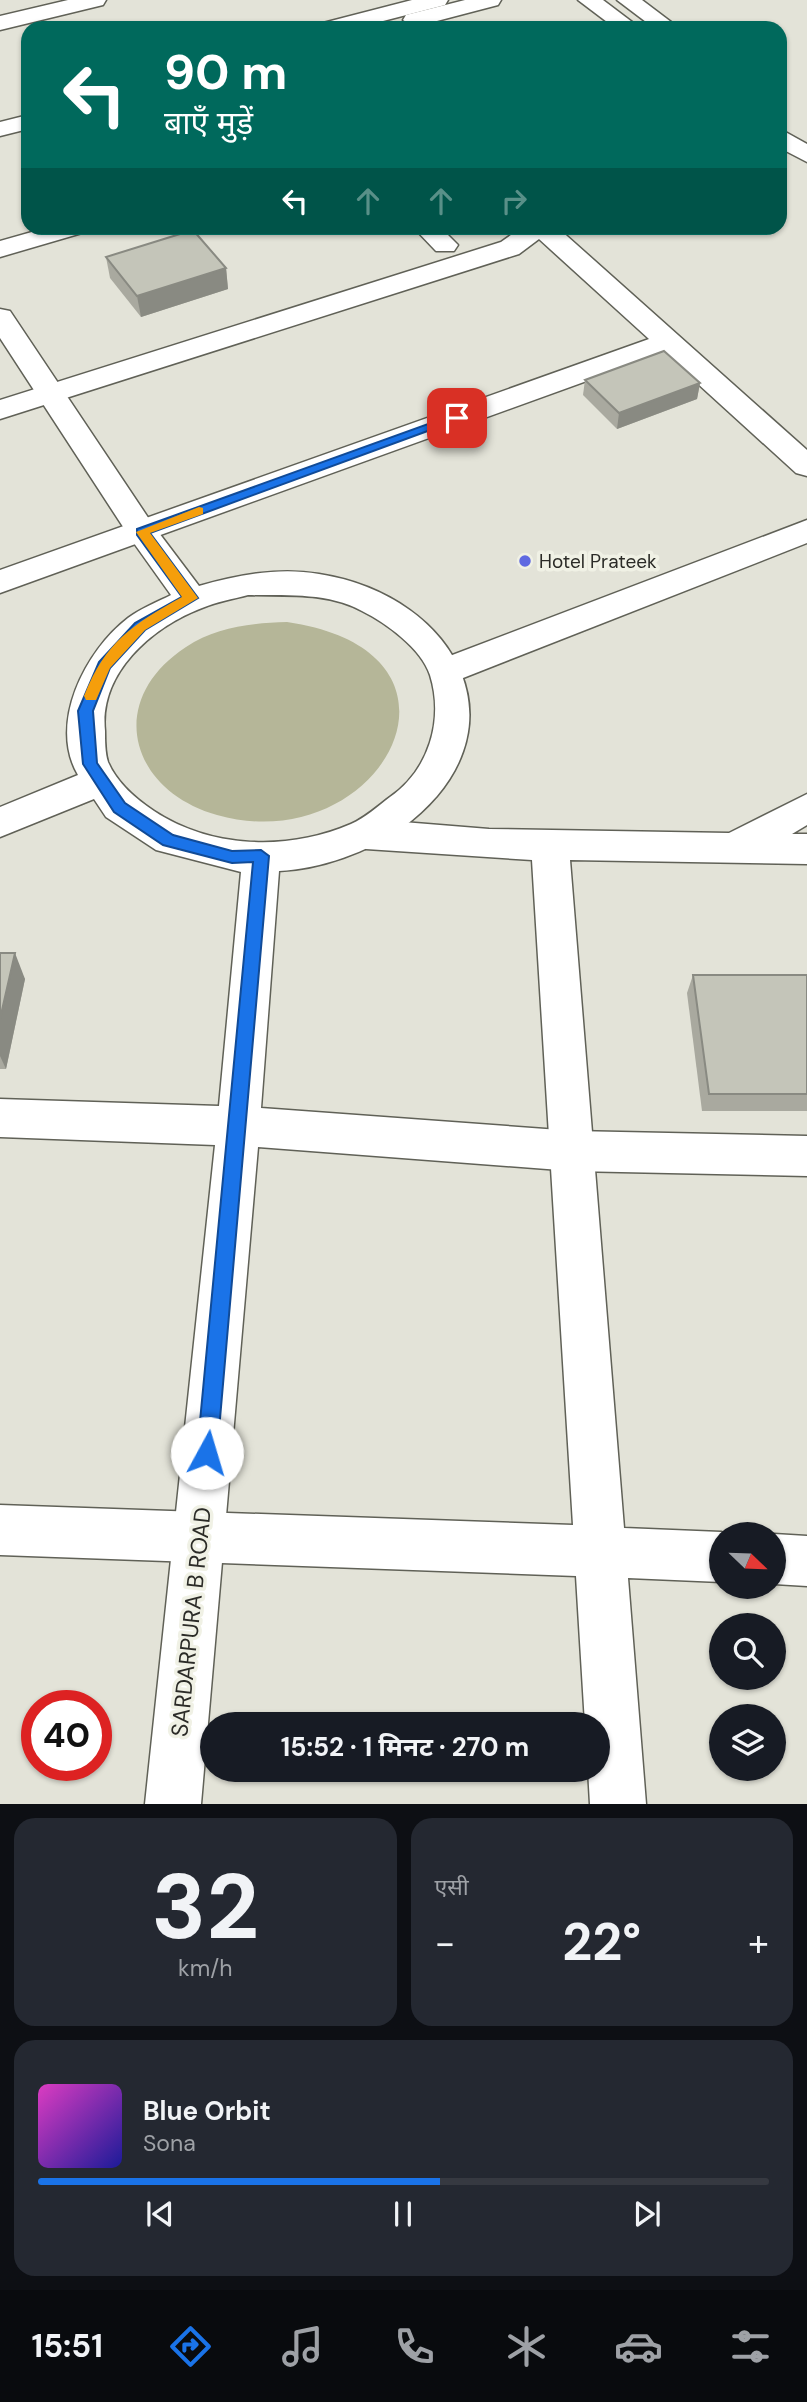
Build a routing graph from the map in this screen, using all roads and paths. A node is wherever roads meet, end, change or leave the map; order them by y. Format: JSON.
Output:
{"nodes":[{"id":1,"x":95,"y":0,"type":"edge"},
{"id":2,"x":437,"y":0,"type":"edge"},
{"id":3,"x":490,"y":0,"type":"edge"},
{"id":4,"x":589,"y":0,"type":"edge"},
{"id":5,"x":628,"y":0,"type":"edge"},
{"id":6,"x":358,"y":21,"type":"edge"},
{"id":7,"x":410,"y":21,"type":"edge"},
{"id":8,"x":619,"y":21,"type":"edge"},
{"id":9,"x":658,"y":21,"type":"edge"},
{"id":10,"x":0,"y":23,"type":"edge"},
{"id":11,"x":21,"y":109,"type":"edge"},
{"id":12,"x":0,"y":115,"type":"edge"},
{"id":13,"x":21,"y":124,"type":"edge"},
{"id":14,"x":0,"y":130,"type":"edge"},
{"id":15,"x":47,"y":235,"type":"edge"},
{"id":16,"x":528,"y":235,"type":"edge"},
{"id":17,"x":551,"y":235,"type":"edge"},
{"id":18,"x":436,"y":236,"type":"edge"},
{"id":19,"x":0,"y":248,"type":"edge"},
{"id":20,"x":0,"y":317,"type":"edge"},
{"id":21,"x":667,"y":342,"type":"junction"},
{"id":22,"x":43,"y":384,"type":"junction"},
{"id":23,"x":0,"y":385,"type":"edge"},
{"id":24,"x":0,"y":410,"type":"edge"},
{"id":25,"x":807,"y":466,"type":"edge"},
{"id":26,"x":807,"y":531,"type":"edge"},
{"id":27,"x":142,"y":532,"type":"junction"},
{"id":28,"x":0,"y":582,"type":"edge"},
{"id":29,"x":191,"y":598,"type":"junction"},
{"id":30,"x":446,"y":671,"type":"junction"},
{"id":31,"x":102,"y":782,"type":"junction"},
{"id":32,"x":807,"y":808,"type":"edge"},
{"id":33,"x":0,"y":822,"type":"edge"},
{"id":34,"x":366,"y":834,"type":"junction"},
{"id":35,"x":550,"y":845,"type":"junction"},
{"id":36,"x":733,"y":848,"type":"junction"},
{"id":37,"x":806,"y":851,"type":"edge"},
{"id":38,"x":261,"y":856,"type":"junction"},
{"id":39,"x":0,"y":1118,"type":"edge"},
{"id":40,"x":239,"y":1126,"type":"junction"},
{"id":41,"x":573,"y":1151,"type":"junction"},
{"id":42,"x":807,"y":1156,"type":"edge"},
{"id":43,"x":0,"y":1530,"type":"edge"},
{"id":44,"x":199,"y":1535,"type":"junction"},
{"id":45,"x":601,"y":1553,"type":"junction"},
{"id":46,"x":709,"y":1558,"type":"edge"},
{"id":47,"x":786,"y":1559,"type":"edge"},
{"id":48,"x":807,"y":1560,"type":"edge"},
{"id":49,"x":173,"y":1804,"type":"edge"},
{"id":50,"x":618,"y":1804,"type":"edge"}],
"edges":[{"from":1,"to":10,"type":"street"},
{"from":2,"to":6,"type":"street"},
{"from":3,"to":7,"type":"street"},
{"from":4,"to":8,"type":"street"},
{"from":5,"to":9,"type":"street"},
{"from":11,"to":12,"type":"street"},
{"from":13,"to":14,"type":"street"},
{"from":15,"to":19,"type":"street"},
{"from":16,"to":22,"type":"street"},
{"from":17,"to":21,"type":"street"},
{"from":18,"to":22,"type":"street"},
{"from":20,"to":22,"type":"street"},
{"from":21,"to":25,"type":"street"},
{"from":21,"to":27,"type":"street"},
{"from":22,"to":23,"type":"street"},
{"from":22,"to":24,"type":"street"},
{"from":22,"to":27,"type":"street"},
{"from":26,"to":30,"type":"street"},
{"from":27,"to":28,"type":"street"},
{"from":27,"to":29,"type":"street"},
{"from":29,"to":30,"type":"street"},
{"from":29,"to":31,"type":"street"},
{"from":30,"to":34,"type":"street"},
{"from":31,"to":33,"type":"street"},
{"from":31,"to":38,"type":"street"},
{"from":32,"to":36,"type":"street"},
{"from":34,"to":35,"type":"street"},
{"from":34,"to":38,"type":"street"},
{"from":35,"to":36,"type":"street"},
{"from":35,"to":41,"type":"street"},
{"from":36,"to":37,"type":"street"},
{"from":38,"to":40,"type":"street","name":"SARDARPURA B ROAD"},
{"from":39,"to":40,"type":"street"},
{"from":40,"to":41,"type":"street"},
{"from":40,"to":44,"type":"street","name":"SARDARPURA B ROAD"},
{"from":41,"to":42,"type":"street"},
{"from":41,"to":45,"type":"street"},
{"from":43,"to":44,"type":"street"},
{"from":44,"to":45,"type":"street"},
{"from":44,"to":49,"type":"street","name":"SARDARPURA B ROAD"},
{"from":45,"to":46,"type":"street"},
{"from":45,"to":50,"type":"street"},
{"from":47,"to":48,"type":"street"}]}
